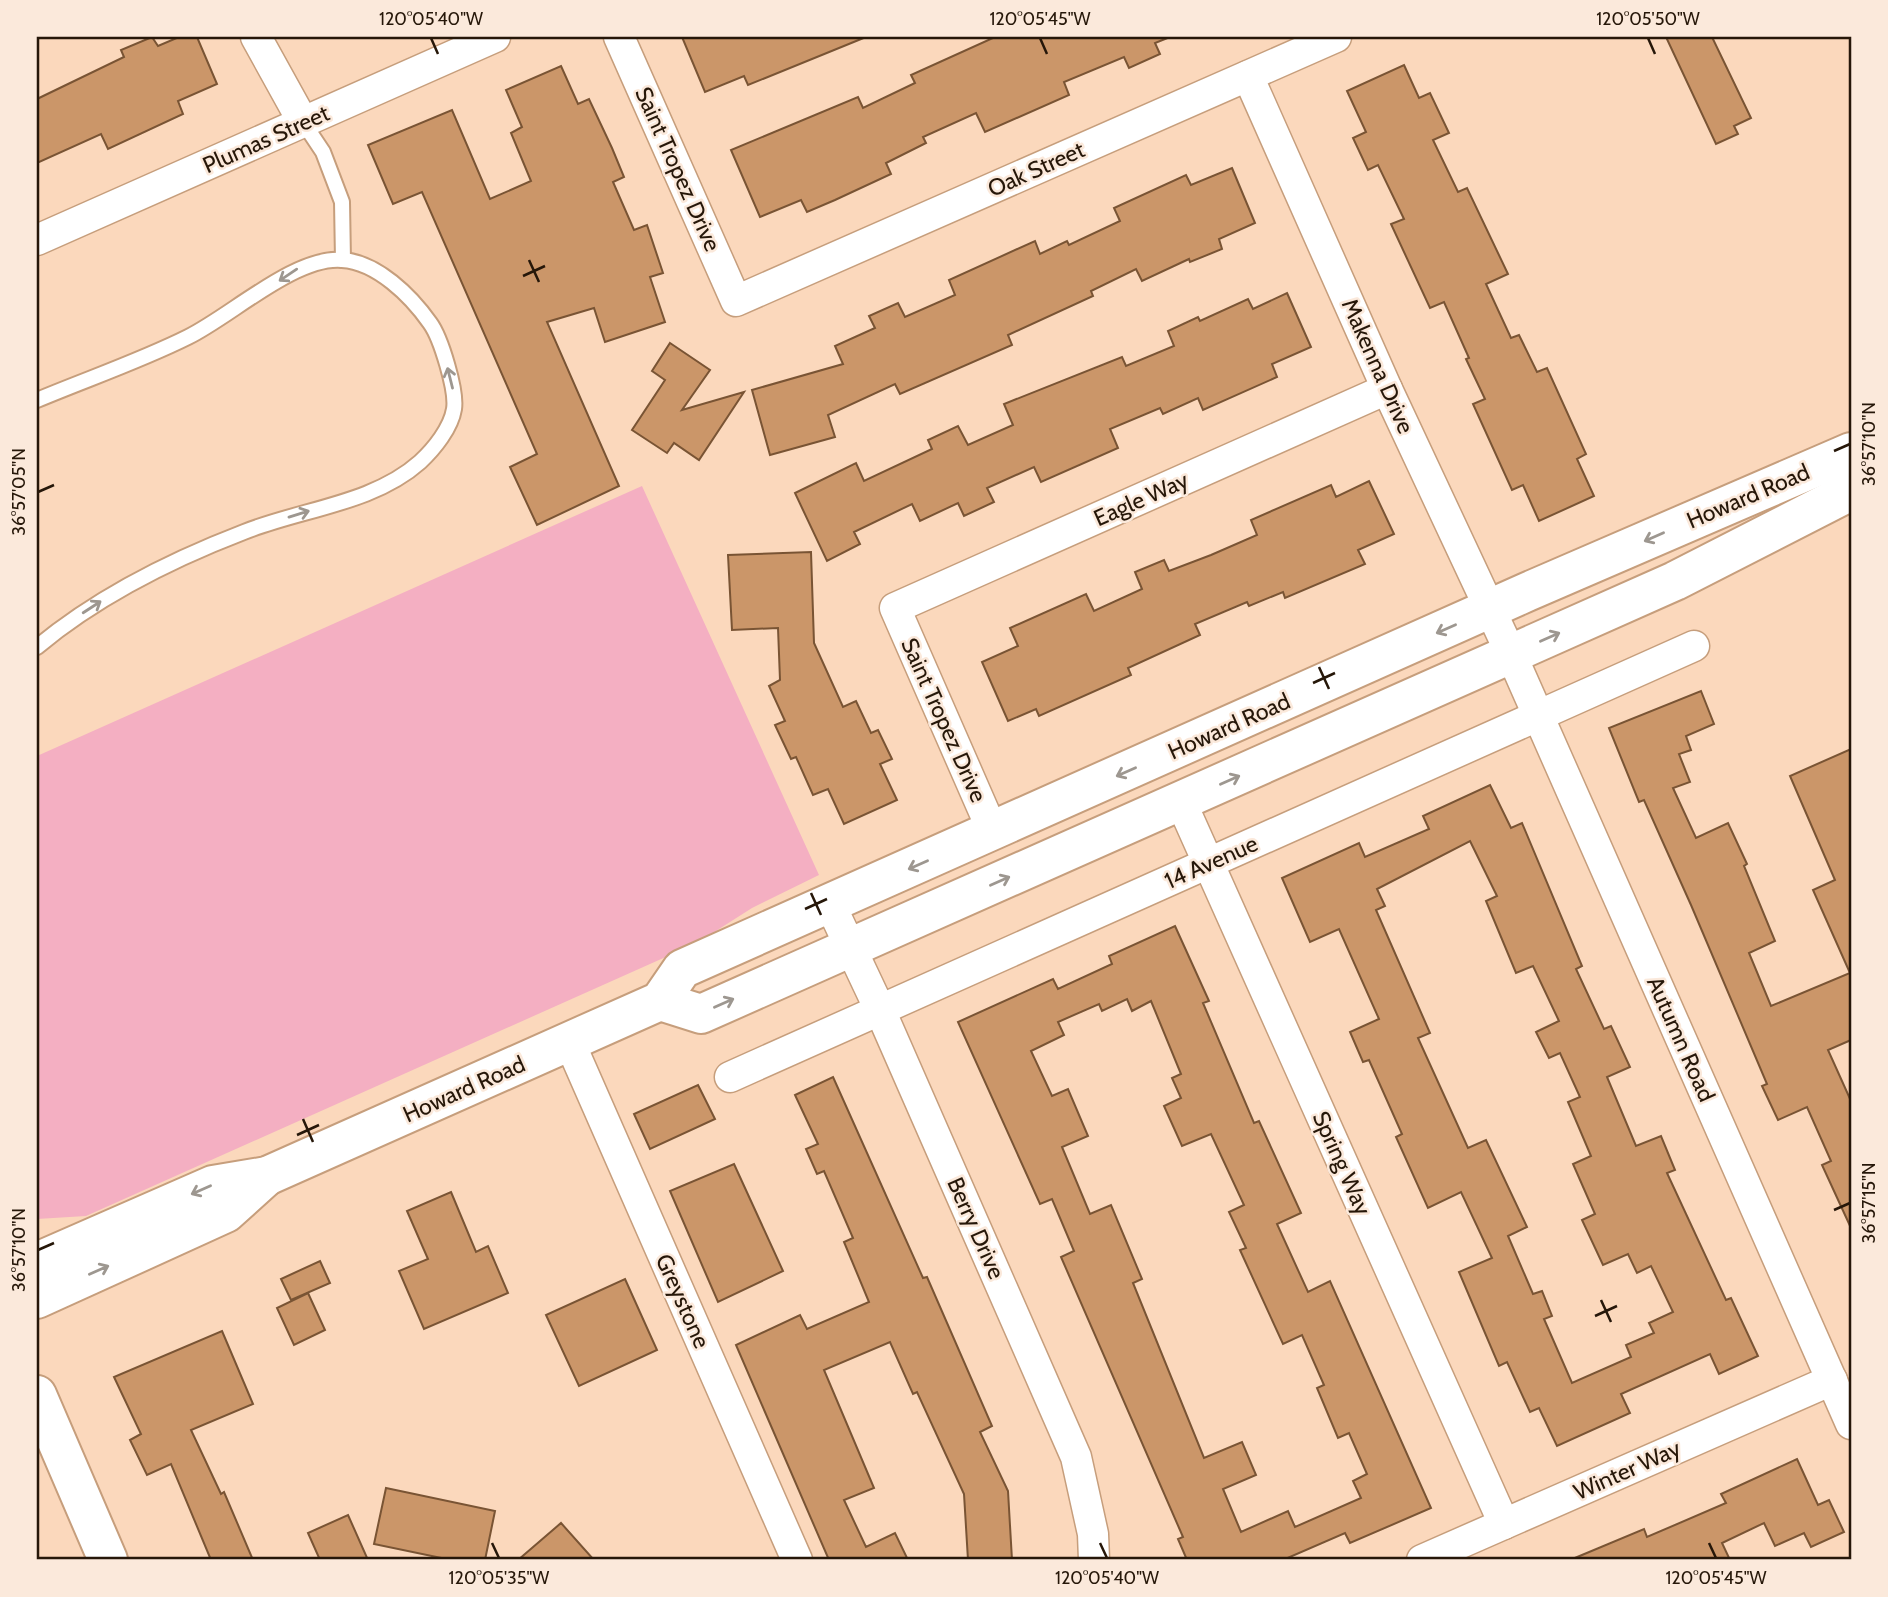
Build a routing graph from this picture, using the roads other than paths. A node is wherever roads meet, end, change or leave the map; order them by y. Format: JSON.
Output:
{"nodes":[{"id":1,"x":256,"y":37,"type":"edge"},
{"id":2,"x":495,"y":37,"type":"edge"},
{"id":3,"x":619,"y":37,"type":"edge"},
{"id":4,"x":1336,"y":37,"type":"edge"},
{"id":5,"x":1248,"y":76,"type":"junction"},
{"id":6,"x":303,"y":122,"type":"junction"},
{"id":7,"x":37,"y":240,"type":"edge"},
{"id":8,"x":343,"y":260,"type":"junction"},
{"id":9,"x":736,"y":302,"type":"joint"},
{"id":10,"x":1387,"y":389,"type":"junction"},
{"id":11,"x":37,"y":400,"type":"edge"},
{"id":12,"x":1851,"y":452,"type":"edge"},
{"id":13,"x":1851,"y":491,"type":"edge"},
{"id":14,"x":895,"y":608,"type":"joint"},
{"id":15,"x":1490,"y":609,"type":"junction"},
{"id":16,"x":1694,"y":646,"type":"dead end"},
{"id":17,"x":37,"y":647,"type":"edge"},
{"id":18,"x":1511,"y":654,"type":"junction"},
{"id":19,"x":1538,"y":715,"type":"junction"},
{"id":20,"x":1181,"y":802,"type":"junction"},
{"id":21,"x":993,"y":832,"type":"junction"},
{"id":22,"x":1208,"y":863,"type":"junction"},
{"id":23,"x":830,"y":904,"type":"junction"},
{"id":24,"x":850,"y":947,"type":"junction"},
{"id":25,"x":660,"y":1001,"type":"junction"},
{"id":26,"x":880,"y":1010,"type":"junction"},
{"id":27,"x":569,"y":1041,"type":"junction"},
{"id":28,"x":730,"y":1077,"type":"dead end"},
{"id":29,"x":267,"y":1177,"type":"junction"},
{"id":30,"x":132,"y":1221,"type":"junction"},
{"id":31,"x":37,"y":1237,"type":"edge"},
{"id":32,"x":37,"y":1262,"type":"edge"},
{"id":33,"x":37,"y":1299,"type":"edge"},
{"id":34,"x":1832,"y":1380,"type":"junction"},
{"id":35,"x":37,"y":1395,"type":"edge"},
{"id":36,"x":1851,"y":1424,"type":"edge"},
{"id":37,"x":1504,"y":1524,"type":"junction"},
{"id":38,"x":108,"y":1560,"type":"edge"},
{"id":39,"x":797,"y":1560,"type":"edge"},
{"id":40,"x":1094,"y":1560,"type":"edge"},
{"id":41,"x":1422,"y":1560,"type":"edge"}],
"edges":[{"from":1,"to":6,"type":"street"},
{"from":2,"to":6,"type":"street","name":"Plumas Street"},
{"from":3,"to":9,"type":"street","name":"Saint Tropez Drive"},
{"from":4,"to":5,"type":"street","name":"Oak Street"},
{"from":5,"to":9,"type":"street","name":"Oak Street"},
{"from":5,"to":10,"type":"street","name":"Makenna Drive"},
{"from":6,"to":7,"type":"street","name":"Plumas Street"},
{"from":6,"to":8,"type":"lane"},
{"from":8,"to":11,"type":"lane","one_way":true},
{"from":17,"to":8,"type":"lane","one_way":true},
{"from":10,"to":14,"type":"street","name":"Eagle Way"},
{"from":10,"to":15,"type":"street","name":"Makenna Drive"},
{"from":12,"to":15,"type":"main road","name":"Howard Road","one_way":true},
{"from":18,"to":13,"type":"main road","name":"Howard Road","one_way":true},
{"from":14,"to":21,"type":"street","name":"Saint Tropez Drive"},
{"from":15,"to":18,"type":"street","name":"Makenna Drive"},
{"from":15,"to":21,"type":"main road","name":"Howard Road","one_way":true},
{"from":16,"to":19,"type":"street","name":"14 Avenue"},
{"from":18,"to":19,"type":"street","name":"Autumn Road"},
{"from":20,"to":18,"type":"main road","name":"Howard Road","one_way":true},
{"from":19,"to":22,"type":"street","name":"14 Avenue"},
{"from":19,"to":34,"type":"street","name":"Autumn Road"},
{"from":20,"to":22,"type":"street","name":"Spring Way"},
{"from":24,"to":20,"type":"main road","name":"Howard Road","one_way":true},
{"from":21,"to":23,"type":"main road","name":"Howard Road","one_way":true},
{"from":22,"to":26,"type":"street","name":"14 Avenue"},
{"from":22,"to":37,"type":"street","name":"Spring Way"},
{"from":23,"to":24,"type":"street","name":"Berry Drive"},
{"from":23,"to":25,"type":"main road","name":"Howard Road"},
{"from":25,"to":24,"type":"main road","name":"Howard Road","one_way":true},
{"from":24,"to":26,"type":"street","name":"Berry Drive"},
{"from":25,"to":27,"type":"main road","name":"Howard Road"},
{"from":26,"to":28,"type":"street","name":"14 Avenue"},
{"from":26,"to":40,"type":"street","name":"Berry Drive"},
{"from":27,"to":29,"type":"main road","name":"Howard Road"},
{"from":27,"to":39,"type":"street","name":"Greystone"},
{"from":29,"to":30,"type":"main road","name":"Howard Road","one_way":true},
{"from":33,"to":29,"type":"main road","name":"Howard Road","one_way":true},
{"from":30,"to":31,"type":"main road"},
{"from":30,"to":32,"type":"main road","name":"Howard Road"},
{"from":34,"to":36,"type":"street","name":"Autumn Road"},
{"from":34,"to":37,"type":"street","name":"Winter Way"},
{"from":35,"to":38,"type":"main road"},
{"from":37,"to":41,"type":"street","name":"Winter Way"}]}
